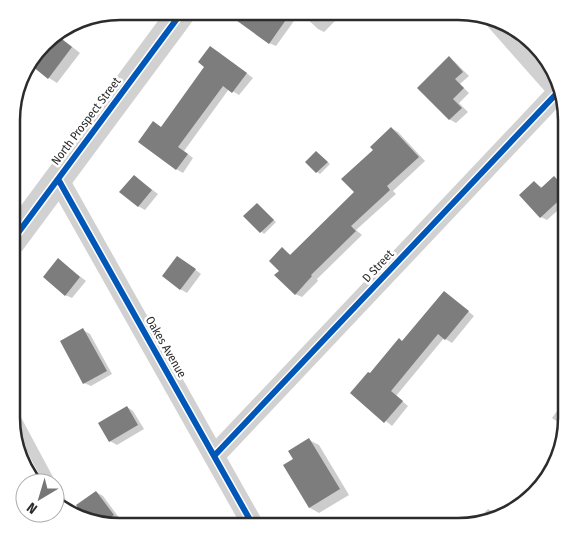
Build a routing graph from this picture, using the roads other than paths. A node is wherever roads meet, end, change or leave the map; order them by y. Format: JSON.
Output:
{"nodes":[{"id":1,"x":176,"y":20,"type":"edge"},
{"id":2,"x":507,"y":32,"type":"edge"},
{"id":3,"x":551,"y":83,"type":"edge"},
{"id":4,"x":554,"y":93,"type":"edge"},
{"id":5,"x":58,"y":179,"type":"junction"},
{"id":6,"x":20,"y":229,"type":"edge"},
{"id":7,"x":20,"y":428,"type":"edge"},
{"id":8,"x":215,"y":455,"type":"junction"},
{"id":9,"x":45,"y":473,"type":"edge"},
{"id":10,"x":249,"y":518,"type":"edge"}],
"edges":[{"from":1,"to":5,"type":"street","name":"North Prospect Street"},
{"from":2,"to":3,"type":"street"},
{"from":4,"to":8,"type":"street","name":"D Street"},
{"from":5,"to":6,"type":"street","name":"North Prospect Street"},
{"from":5,"to":8,"type":"street","name":"Oakes Avenue"},
{"from":7,"to":9,"type":"lane"},
{"from":8,"to":10,"type":"street","name":"Oakes Avenue"}]}
